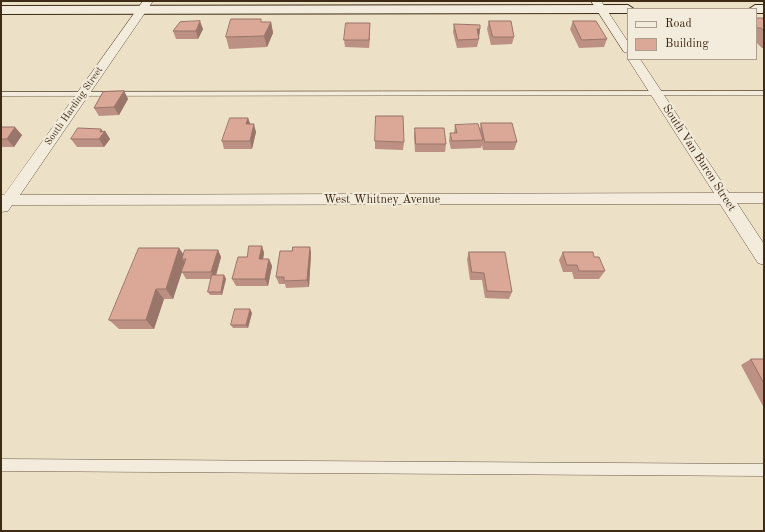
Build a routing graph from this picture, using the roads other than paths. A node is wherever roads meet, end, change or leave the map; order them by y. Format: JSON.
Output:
{"nodes":[{"id":1,"x":144,"y":5,"type":"edge"},
{"id":2,"x":599,"y":5,"type":"edge"},
{"id":3,"x":627,"y":9,"type":"edge"},
{"id":4,"x":1,"y":10,"type":"edge"},
{"id":5,"x":627,"y":48,"type":"edge"},
{"id":6,"x":635,"y":60,"type":"edge"},
{"id":7,"x":764,"y":92,"type":"edge"},
{"id":8,"x":83,"y":93,"type":"junction"},
{"id":9,"x":656,"y":93,"type":"junction"},
{"id":10,"x":1,"y":94,"type":"edge"},
{"id":11,"x":764,"y":198,"type":"edge"},
{"id":12,"x":726,"y":199,"type":"junction"},
{"id":13,"x":3,"y":204,"type":"edge"},
{"id":14,"x":764,"y":258,"type":"edge"},
{"id":15,"x":1,"y":465,"type":"edge"},
{"id":16,"x":764,"y":470,"type":"edge"}],
"edges":[{"from":1,"to":2,"type":"street"},
{"from":1,"to":4,"type":"street"},
{"from":1,"to":8,"type":"street","name":"South Harding Street"},
{"from":2,"to":3,"type":"street"},
{"from":2,"to":5,"type":"street"},
{"from":6,"to":9,"type":"street","name":"South Van Buren Street"},
{"from":7,"to":9,"type":"lane"},
{"from":8,"to":9,"type":"lane"},
{"from":8,"to":10,"type":"lane"},
{"from":8,"to":13,"type":"street","name":"South Harding Street"},
{"from":9,"to":12,"type":"street","name":"South Van Buren Street"},
{"from":11,"to":12,"type":"street","name":"West Whitney Avenue"},
{"from":12,"to":13,"type":"street","name":"West Whitney Avenue"},
{"from":12,"to":14,"type":"street","name":"South Van Buren Street"},
{"from":15,"to":16,"type":"lane"}]}
